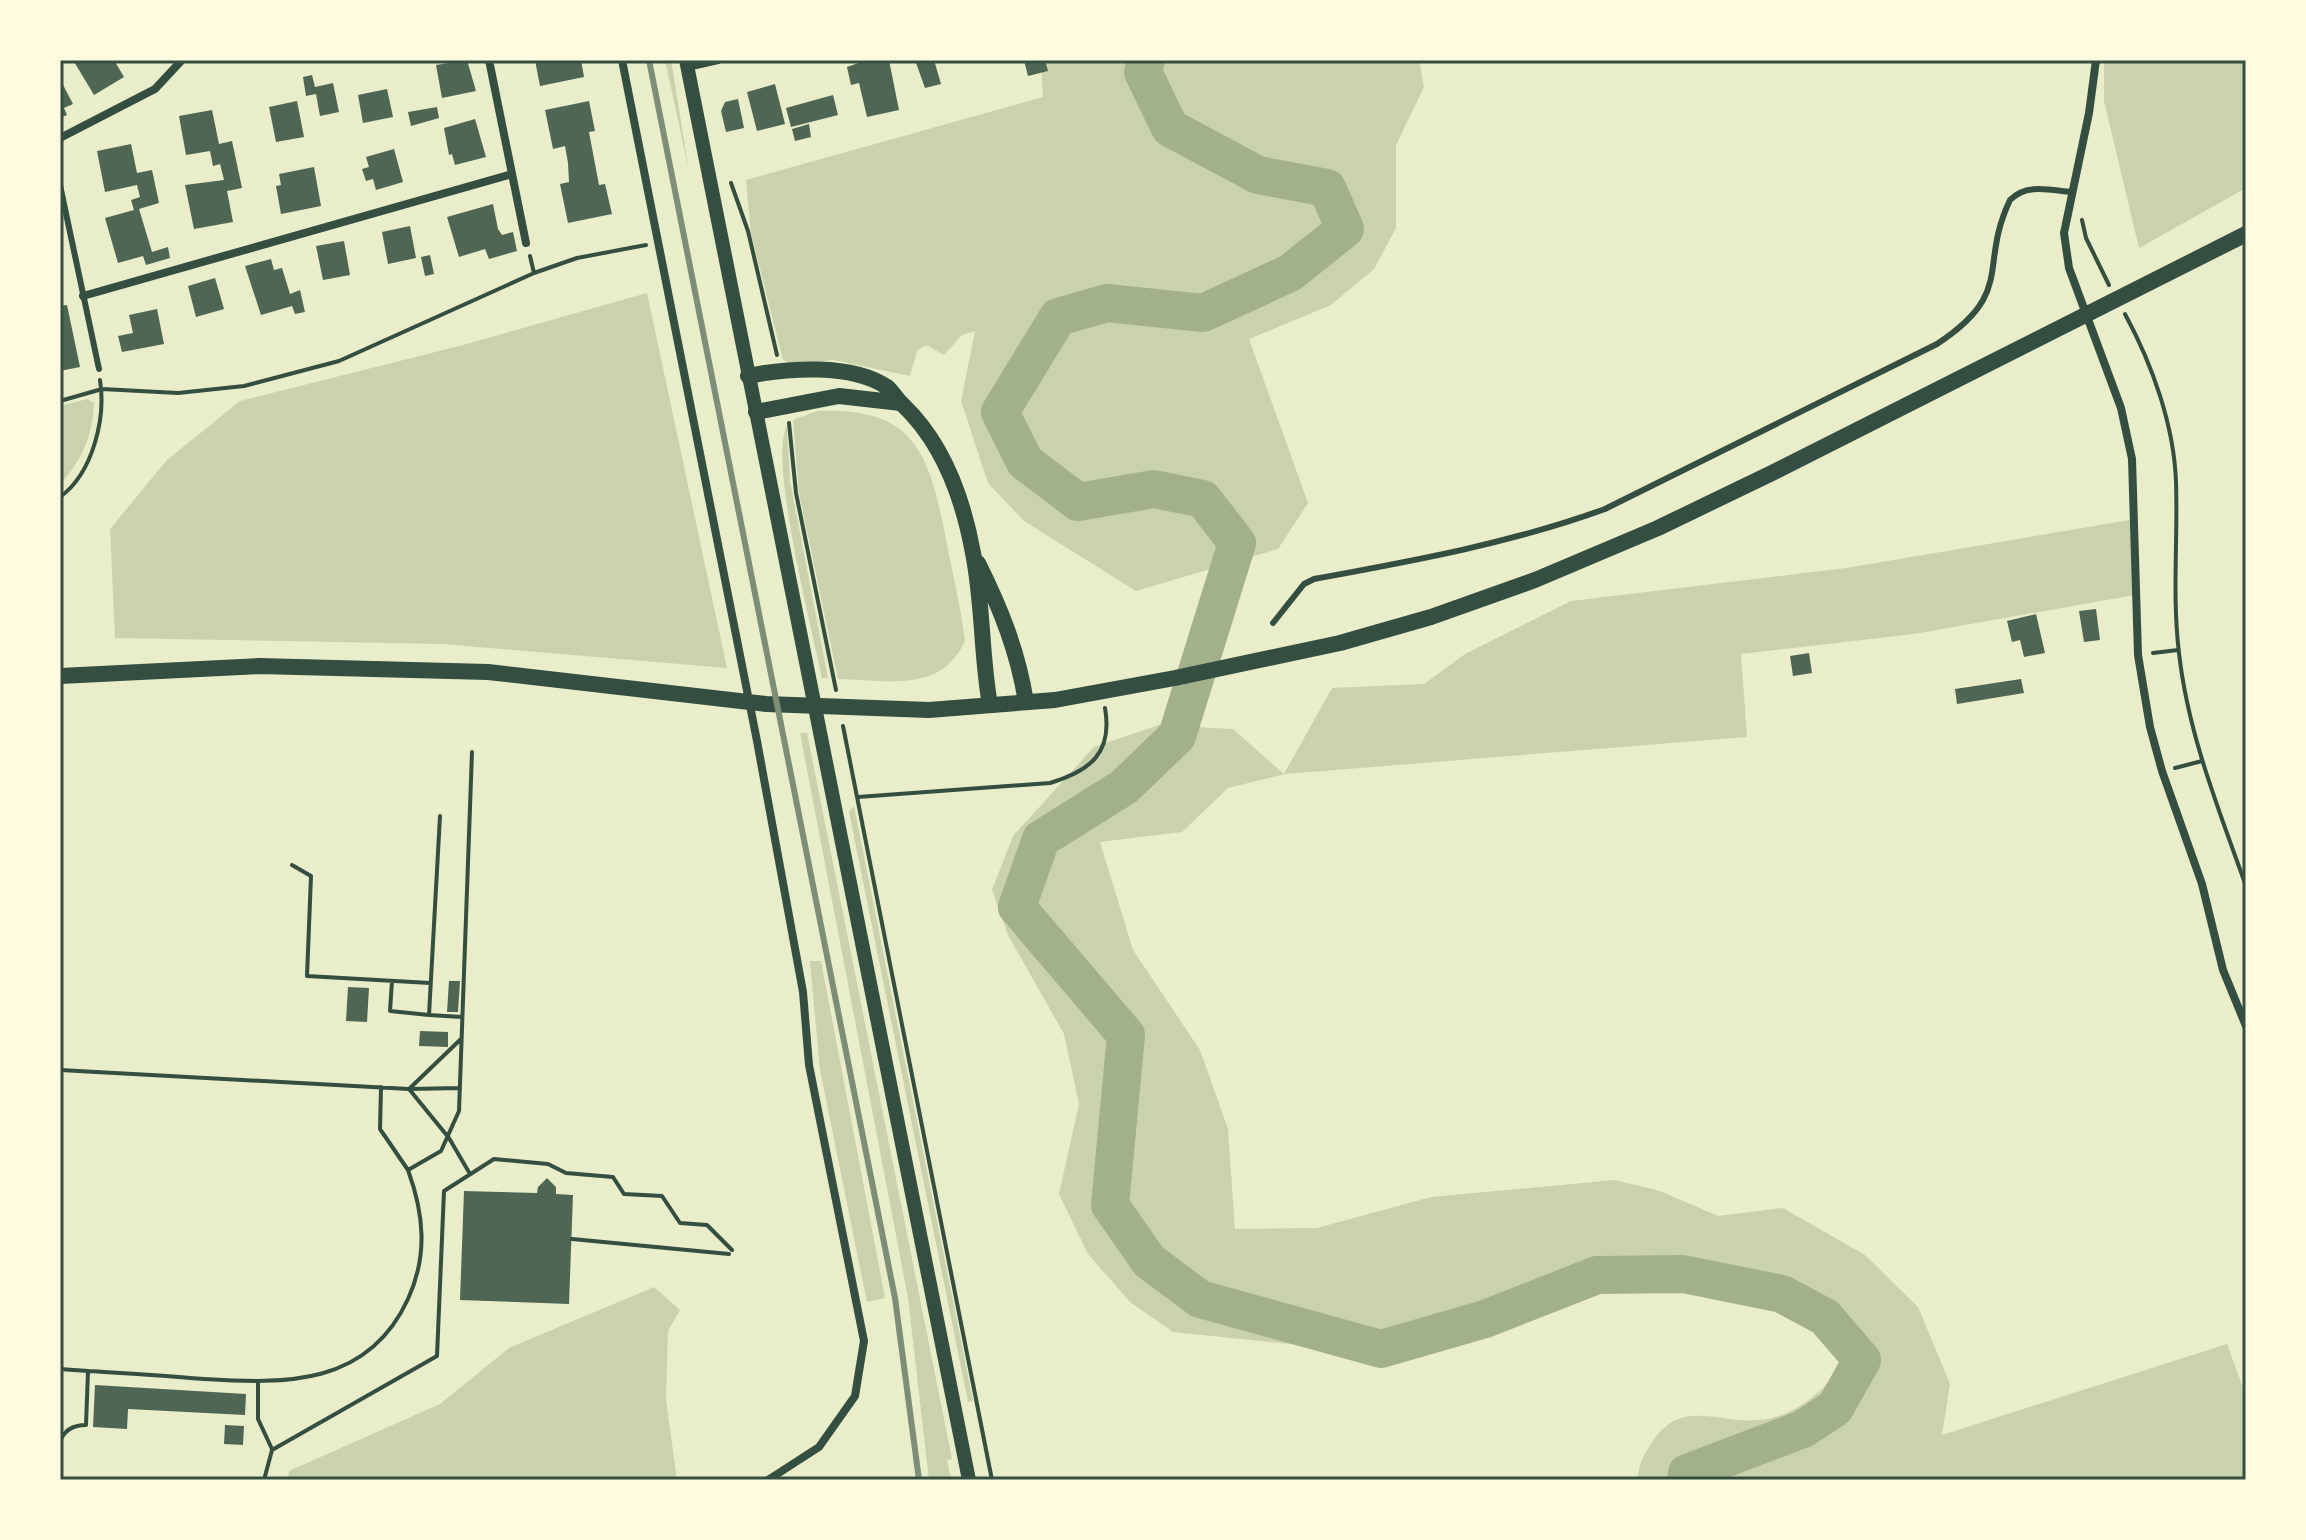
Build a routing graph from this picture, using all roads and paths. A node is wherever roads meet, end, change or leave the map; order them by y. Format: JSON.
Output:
{"nodes":[{"id":1,"x":182,"y":60,"type":"edge"},
{"id":2,"x":489,"y":60,"type":"edge"},
{"id":3,"x":622,"y":60,"type":"edge"},
{"id":4,"x":718,"y":60,"type":"edge"},
{"id":5,"x":2096,"y":60,"type":"edge"},
{"id":6,"x":687,"y":64,"type":"edge"},
{"id":7,"x":60,"y":138,"type":"edge"},
{"id":8,"x":512,"y":174,"type":"junction"},
{"id":9,"x":730,"y":181,"type":"dead end"},
{"id":10,"x":60,"y":185,"type":"edge"},
{"id":11,"x":2071,"y":192,"type":"junction"},
{"id":12,"x":2246,"y":234,"type":"edge"},
{"id":13,"x":659,"y":242,"type":"junction"},
{"id":14,"x":526,"y":243,"type":"dead end"},
{"id":15,"x":83,"y":296,"type":"junction"},
{"id":16,"x":2117,"y":300,"type":"junction"},
{"id":17,"x":2088,"y":315,"type":"junction"},
{"id":18,"x":99,"y":369,"type":"joint"},
{"id":19,"x":780,"y":370,"type":"junction"},
{"id":20,"x":748,"y":376,"type":"junction"},
{"id":21,"x":102,"y":389,"type":"junction"},
{"id":22,"x":60,"y":401,"type":"edge"},
{"id":23,"x":901,"y":403,"type":"junction"},
{"id":24,"x":787,"y":406,"type":"junction"},
{"id":25,"x":756,"y":412,"type":"junction"},
{"id":26,"x":60,"y":497,"type":"edge"},
{"id":27,"x":974,"y":555,"type":"junction"},
{"id":28,"x":1273,"y":623,"type":"dead end"},
{"id":29,"x":2178,"y":650,"type":"junction"},
{"id":30,"x":2138,"y":655,"type":"junction"},
{"id":31,"x":60,"y":676,"type":"edge"},
{"id":32,"x":836,"y":692,"type":"dead end"},
{"id":33,"x":1026,"y":702,"type":"junction"},
{"id":34,"x":990,"y":705,"type":"junction"},
{"id":35,"x":1104,"y":705,"type":"dead end"},
{"id":36,"x":842,"y":722,"type":"dead end"},
{"id":37,"x":472,"y":752,"type":"dead end"},
{"id":38,"x":2202,"y":761,"type":"junction"},
{"id":39,"x":2162,"y":771,"type":"junction"},
{"id":40,"x":857,"y":797,"type":"junction"},
{"id":41,"x":834,"y":801,"type":"junction"},
{"id":42,"x":440,"y":816,"type":"dead end"},
{"id":43,"x":292,"y":865,"type":"dead end"},
{"id":44,"x":2246,"y":886,"type":"edge"},
{"id":45,"x":2246,"y":935,"type":"edge"},
{"id":46,"x":2246,"y":957,"type":"edge"},
{"id":47,"x":392,"y":981,"type":"junction"},
{"id":48,"x":430,"y":983,"type":"junction"},
{"id":49,"x":429,"y":1015,"type":"junction"},
{"id":50,"x":462,"y":1017,"type":"junction"},
{"id":51,"x":2246,"y":1026,"type":"edge"},
{"id":52,"x":462,"y":1038,"type":"junction"},
{"id":53,"x":60,"y":1070,"type":"edge"},
{"id":54,"x":381,"y":1087,"type":"junction"},
{"id":55,"x":460,"y":1088,"type":"junction"},
{"id":56,"x":409,"y":1089,"type":"junction"},
{"id":57,"x":449,"y":1138,"type":"junction"},
{"id":58,"x":408,"y":1170,"type":"junction"},
{"id":59,"x":470,"y":1174,"type":"junction"},
{"id":60,"x":572,"y":1239,"type":"dead end"},
{"id":61,"x":60,"y":1369,"type":"edge"},
{"id":62,"x":88,"y":1371,"type":"junction"},
{"id":63,"x":258,"y":1382,"type":"junction"},
{"id":64,"x":60,"y":1442,"type":"edge"},
{"id":65,"x":272,"y":1450,"type":"junction"},
{"id":66,"x":264,"y":1480,"type":"edge"},
{"id":67,"x":768,"y":1480,"type":"edge"},
{"id":68,"x":969,"y":1480,"type":"edge"},
{"id":69,"x":992,"y":1480,"type":"edge"}],
"edges":[{"from":1,"to":7,"type":"street"},
{"from":2,"to":8,"type":"street"},
{"from":3,"to":13,"type":"street"},
{"from":4,"to":6,"type":"street"},
{"from":5,"to":11,"type":"street"},
{"from":6,"to":20,"type":"street"},
{"from":8,"to":14,"type":"street"},
{"from":8,"to":15,"type":"street"},
{"from":9,"to":19,"type":"path"},
{"from":10,"to":15,"type":"lane"},
{"from":11,"to":16,"type":"path"},
{"from":11,"to":17,"type":"street"},
{"from":11,"to":28,"type":"lane"},
{"from":12,"to":16,"type":"main road"},
{"from":13,"to":21,"type":"path"},
{"from":13,"to":67,"type":"street"},
{"from":15,"to":18,"type":"lane"},
{"from":16,"to":17,"type":"main road"},
{"from":16,"to":29,"type":"path"},
{"from":17,"to":30,"type":"street"},
{"from":17,"to":33,"type":"main road"},
{"from":18,"to":21,"type":"path"},
{"from":19,"to":20,"type":"main road"},
{"from":19,"to":23,"type":"main road"},
{"from":20,"to":25,"type":"street"},
{"from":21,"to":22,"type":"path"},
{"from":21,"to":26,"type":"path"},
{"from":23,"to":24,"type":"main road"},
{"from":23,"to":27,"type":"main road"},
{"from":24,"to":25,"type":"main road"},
{"from":24,"to":32,"type":"path"},
{"from":25,"to":41,"type":"street"},
{"from":27,"to":33,"type":"main road"},
{"from":27,"to":34,"type":"main road"},
{"from":29,"to":30,"type":"path"},
{"from":29,"to":38,"type":"path"},
{"from":30,"to":39,"type":"street"},
{"from":31,"to":34,"type":"main road"},
{"from":33,"to":34,"type":"main road"},
{"from":35,"to":40,"type":"path"},
{"from":36,"to":40,"type":"path"},
{"from":37,"to":50,"type":"path"},
{"from":38,"to":39,"type":"path"},
{"from":38,"to":44,"type":"path"},
{"from":39,"to":51,"type":"street"},
{"from":40,"to":41,"type":"path"},
{"from":40,"to":69,"type":"path"},
{"from":41,"to":68,"type":"street"},
{"from":42,"to":48,"type":"path"},
{"from":43,"to":47,"type":"path"},
{"from":45,"to":46,"type":"path"},
{"from":47,"to":48,"type":"path"},
{"from":47,"to":49,"type":"path"},
{"from":48,"to":49,"type":"path"},
{"from":49,"to":50,"type":"path"},
{"from":50,"to":52,"type":"path"},
{"from":52,"to":55,"type":"path"},
{"from":52,"to":56,"type":"path"},
{"from":53,"to":54,"type":"path"},
{"from":54,"to":56,"type":"path"},
{"from":54,"to":58,"type":"path"},
{"from":55,"to":56,"type":"path"},
{"from":55,"to":57,"type":"path"},
{"from":56,"to":57,"type":"path"},
{"from":57,"to":58,"type":"path"},
{"from":57,"to":59,"type":"path"},
{"from":58,"to":63,"type":"path"},
{"from":59,"to":60,"type":"path"},
{"from":59,"to":65,"type":"path"},
{"from":61,"to":62,"type":"path"},
{"from":62,"to":63,"type":"path"},
{"from":62,"to":64,"type":"path"},
{"from":63,"to":65,"type":"path"},
{"from":65,"to":66,"type":"path"}]}
